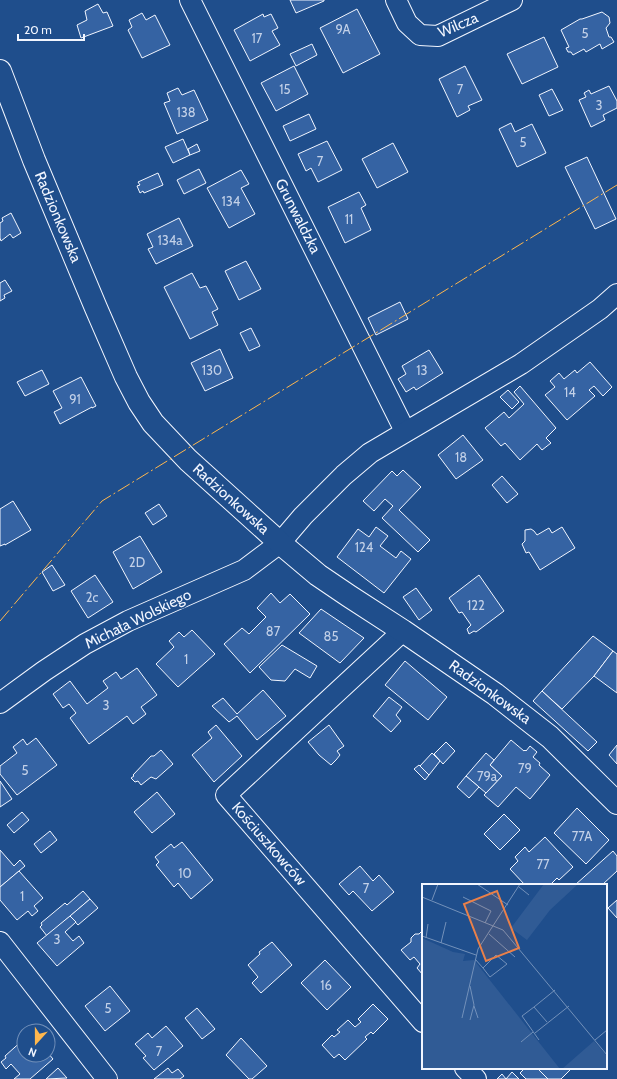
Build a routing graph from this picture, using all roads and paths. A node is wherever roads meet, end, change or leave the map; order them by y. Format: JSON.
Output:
{"nodes":[{"id":1,"x":190,"y":0,"type":"edge"},
{"id":2,"x":396,"y":0,"type":"edge"},
{"id":3,"x":512,"y":0,"type":"edge"},
{"id":4,"x":0,"y":71,"type":"edge"},
{"id":5,"x":617,"y":294,"type":"edge"},
{"id":6,"x":405,"y":431,"type":"junction"},
{"id":7,"x":280,"y":543,"type":"junction"},
{"id":8,"x":403,"y":631,"type":"junction"},
{"id":9,"x":0,"y":703,"type":"edge"},
{"id":10,"x":617,"y":803,"type":"edge"},
{"id":11,"x":0,"y":942,"type":"edge"},
{"id":12,"x":422,"y":1021,"type":"edge"},
{"id":13,"x":466,"y":1069,"type":"edge"},
{"id":14,"x":107,"y":1079,"type":"edge"},
{"id":15,"x":476,"y":1079,"type":"edge"}],
"edges":[{"from":1,"to":6,"type":"street","name":"Grunwaldzka"},
{"from":2,"to":3,"type":"street","name":"Wilcza"},
{"from":4,"to":7,"type":"street","name":"Radzionkowska"},
{"from":5,"to":6,"type":"street"},
{"from":6,"to":7,"type":"street"},
{"from":7,"to":8,"type":"street","name":"Radzionkowska"},
{"from":7,"to":9,"type":"street","name":"Michała Wolskiego"},
{"from":8,"to":10,"type":"street","name":"Radzionkowska"},
{"from":8,"to":12,"type":"street","name":"Kościuszkowców"},
{"from":11,"to":14,"type":"street"},
{"from":13,"to":15,"type":"street"}]}
